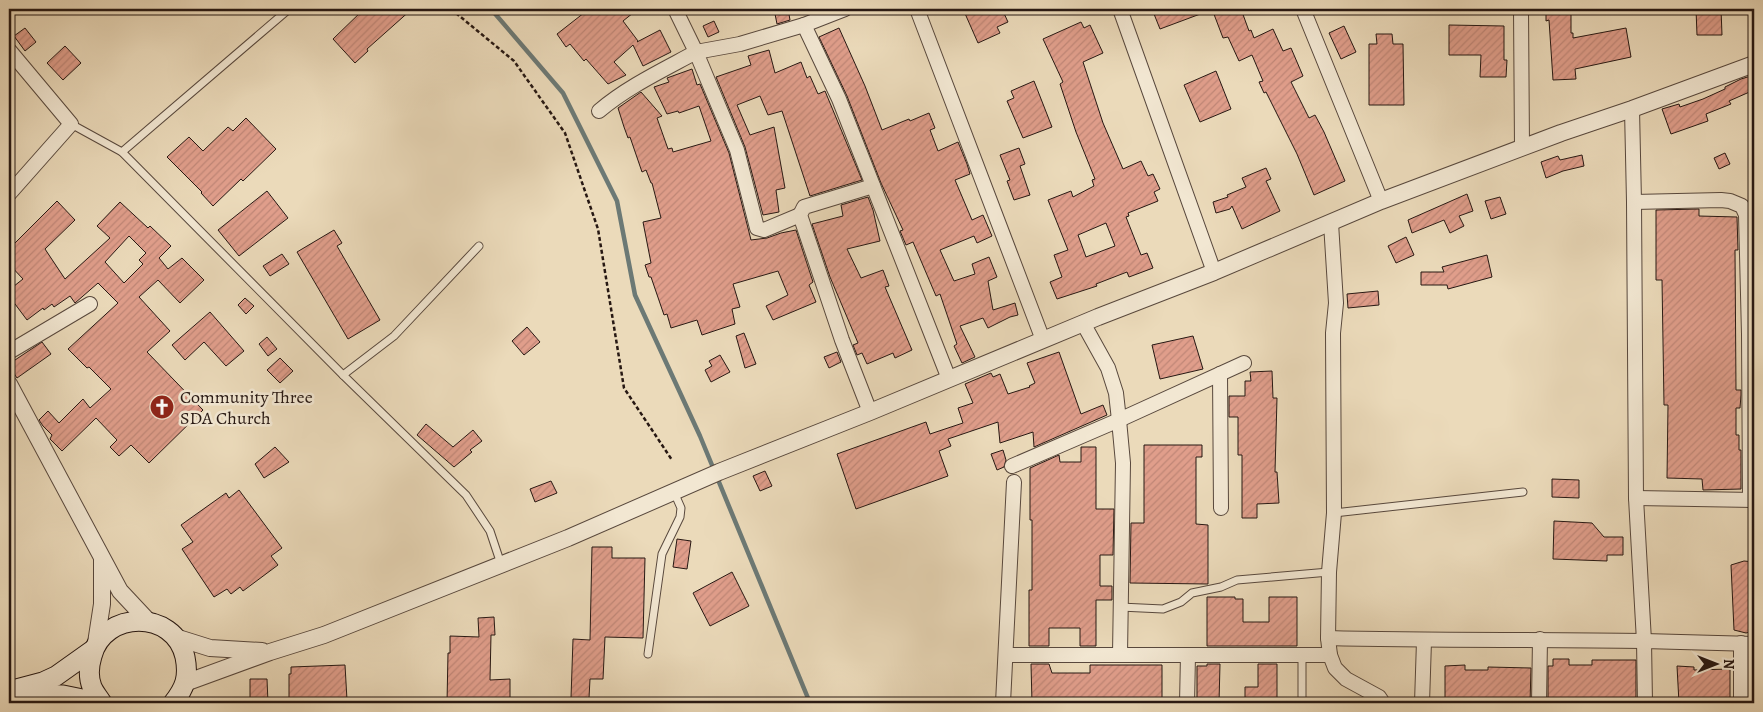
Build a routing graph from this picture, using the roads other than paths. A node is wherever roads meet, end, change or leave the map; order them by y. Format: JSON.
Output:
{"nodes":[{"id":1,"x":289,"y":9,"type":"edge"},
{"id":2,"x":675,"y":9,"type":"edge"},
{"id":3,"x":845,"y":9,"type":"edge"},
{"id":4,"x":917,"y":9,"type":"edge"},
{"id":5,"x":1120,"y":9,"type":"edge"},
{"id":6,"x":1303,"y":9,"type":"edge"},
{"id":7,"x":1521,"y":9,"type":"edge"},
{"id":8,"x":804,"y":25,"type":"junction"},
{"id":9,"x":696,"y":52,"type":"junction"},
{"id":10,"x":11,"y":58,"type":"edge"},
{"id":11,"x":1754,"y":64,"type":"edge"},
{"id":12,"x":1632,"y":109,"type":"junction"},
{"id":13,"x":599,"y":111,"type":"dead end"},
{"id":14,"x":71,"y":124,"type":"junction"},
{"id":15,"x":1522,"y":147,"type":"junction"},
{"id":16,"x":122,"y":152,"type":"junction"},
{"id":17,"x":873,"y":186,"type":"junction"},
{"id":18,"x":9,"y":194,"type":"edge"},
{"id":19,"x":1381,"y":201,"type":"junction"},
{"id":20,"x":1634,"y":202,"type":"junction"},
{"id":21,"x":800,"y":216,"type":"junction"},
{"id":22,"x":1332,"y":223,"type":"junction"},
{"id":23,"x":479,"y":246,"type":"dead end"},
{"id":24,"x":1214,"y":272,"type":"junction"},
{"id":25,"x":90,"y":304,"type":"dead end"},
{"id":26,"x":1083,"y":323,"type":"junction"},
{"id":27,"x":1752,"y":333,"type":"edge"},
{"id":28,"x":1043,"y":340,"type":"junction"},
{"id":29,"x":9,"y":352,"type":"edge"},
{"id":30,"x":1244,"y":363,"type":"dead end"},
{"id":31,"x":1220,"y":374,"type":"junction"},
{"id":32,"x":343,"y":375,"type":"junction"},
{"id":33,"x":948,"y":379,"type":"junction"},
{"id":34,"x":9,"y":384,"type":"edge"},
{"id":35,"x":870,"y":412,"type":"junction"},
{"id":36,"x":1119,"y":420,"type":"junction"},
{"id":37,"x":1012,"y":466,"type":"dead end"},
{"id":38,"x":1014,"y":482,"type":"dead end"},
{"id":39,"x":674,"y":492,"type":"junction"},
{"id":40,"x":1523,"y":492,"type":"dead end"},
{"id":41,"x":1636,"y":498,"type":"junction"},
{"id":42,"x":1752,"y":500,"type":"edge"},
{"id":43,"x":1221,"y":508,"type":"dead end"},
{"id":44,"x":1334,"y":513,"type":"junction"},
{"id":45,"x":102,"y":555,"type":"junction"},
{"id":46,"x":501,"y":564,"type":"junction"},
{"id":47,"x":1329,"y":572,"type":"junction"},
{"id":48,"x":1120,"y":608,"type":"junction"},
{"id":49,"x":149,"y":622,"type":"junction"},
{"id":50,"x":175,"y":637,"type":"junction"},
{"id":51,"x":1328,"y":638,"type":"junction"},
{"id":52,"x":1540,"y":639,"type":"junction"},
{"id":53,"x":1424,"y":641,"type":"junction"},
{"id":54,"x":1644,"y":641,"type":"junction"},
{"id":55,"x":1747,"y":643,"type":"edge"},
{"id":56,"x":95,"y":646,"type":"junction"},
{"id":57,"x":270,"y":652,"type":"junction"},
{"id":58,"x":648,"y":654,"type":"dead end"},
{"id":59,"x":1120,"y":654,"type":"junction"},
{"id":60,"x":1006,"y":655,"type":"junction"},
{"id":61,"x":1188,"y":655,"type":"junction"},
{"id":62,"x":1302,"y":655,"type":"junction"},
{"id":63,"x":1330,"y":655,"type":"junction"},
{"id":64,"x":9,"y":693,"type":"edge"},
{"id":65,"x":181,"y":695,"type":"edge"},
{"id":66,"x":102,"y":703,"type":"edge"},
{"id":67,"x":1003,"y":703,"type":"edge"},
{"id":68,"x":1188,"y":703,"type":"edge"},
{"id":69,"x":1302,"y":703,"type":"edge"},
{"id":70,"x":1384,"y":703,"type":"edge"},
{"id":71,"x":1422,"y":703,"type":"edge"},
{"id":72,"x":1539,"y":703,"type":"edge"},
{"id":73,"x":1646,"y":703,"type":"edge"},
{"id":74,"x":1741,"y":703,"type":"edge"}],
"edges":[{"from":1,"to":16,"type":"lane"},
{"from":2,"to":9,"type":"street"},
{"from":3,"to":8,"type":"street"},
{"from":4,"to":28,"type":"street"},
{"from":5,"to":24,"type":"street"},
{"from":6,"to":19,"type":"street"},
{"from":7,"to":15,"type":"street"},
{"from":8,"to":9,"type":"street"},
{"from":8,"to":17,"type":"street"},
{"from":9,"to":13,"type":"street"},
{"from":9,"to":21,"type":"street"},
{"from":10,"to":14,"type":"street"},
{"from":11,"to":12,"type":"street"},
{"from":12,"to":15,"type":"street"},
{"from":12,"to":20,"type":"street"},
{"from":14,"to":16,"type":"lane"},
{"from":14,"to":18,"type":"street"},
{"from":15,"to":19,"type":"street"},
{"from":16,"to":32,"type":"lane"},
{"from":17,"to":21,"type":"street"},
{"from":17,"to":33,"type":"street"},
{"from":19,"to":22,"type":"street"},
{"from":20,"to":27,"type":"street"},
{"from":20,"to":41,"type":"street"},
{"from":21,"to":35,"type":"street"},
{"from":22,"to":24,"type":"street"},
{"from":22,"to":44,"type":"street"},
{"from":23,"to":32,"type":"lane"},
{"from":24,"to":26,"type":"street"},
{"from":25,"to":29,"type":"street"},
{"from":26,"to":28,"type":"street"},
{"from":26,"to":36,"type":"street"},
{"from":27,"to":42,"type":"street"},
{"from":28,"to":33,"type":"street"},
{"from":30,"to":31,"type":"street"},
{"from":31,"to":36,"type":"street"},
{"from":31,"to":43,"type":"street"},
{"from":32,"to":46,"type":"lane"},
{"from":33,"to":35,"type":"street"},
{"from":34,"to":45,"type":"street"},
{"from":35,"to":39,"type":"street"},
{"from":36,"to":37,"type":"street"},
{"from":36,"to":48,"type":"street"},
{"from":38,"to":60,"type":"street"},
{"from":39,"to":46,"type":"street"},
{"from":39,"to":58,"type":"lane"},
{"from":40,"to":44,"type":"lane"},
{"from":41,"to":42,"type":"street"},
{"from":41,"to":54,"type":"street"},
{"from":44,"to":47,"type":"street"},
{"from":45,"to":49,"type":"street"},
{"from":45,"to":56,"type":"street"},
{"from":46,"to":57,"type":"street"},
{"from":47,"to":48,"type":"lane"},
{"from":47,"to":51,"type":"street"},
{"from":48,"to":59,"type":"street"},
{"from":49,"to":50,"type":"main road"},
{"from":49,"to":56,"type":"main road"},
{"from":50,"to":57,"type":"street"},
{"from":50,"to":65,"type":"main road"},
{"from":51,"to":53,"type":"street"},
{"from":51,"to":63,"type":"street"},
{"from":52,"to":53,"type":"street"},
{"from":52,"to":54,"type":"street"},
{"from":52,"to":72,"type":"street"},
{"from":53,"to":71,"type":"street"},
{"from":54,"to":55,"type":"street"},
{"from":54,"to":73,"type":"street"},
{"from":55,"to":74,"type":"street"},
{"from":56,"to":64,"type":"main road"},
{"from":56,"to":66,"type":"main road"},
{"from":57,"to":65,"type":"street"},
{"from":59,"to":60,"type":"street"},
{"from":59,"to":61,"type":"street"},
{"from":60,"to":67,"type":"street"},
{"from":61,"to":62,"type":"street"},
{"from":61,"to":68,"type":"street"},
{"from":62,"to":63,"type":"street"},
{"from":62,"to":69,"type":"lane"},
{"from":63,"to":70,"type":"street"},
{"from":64,"to":66,"type":"main road"}]}
